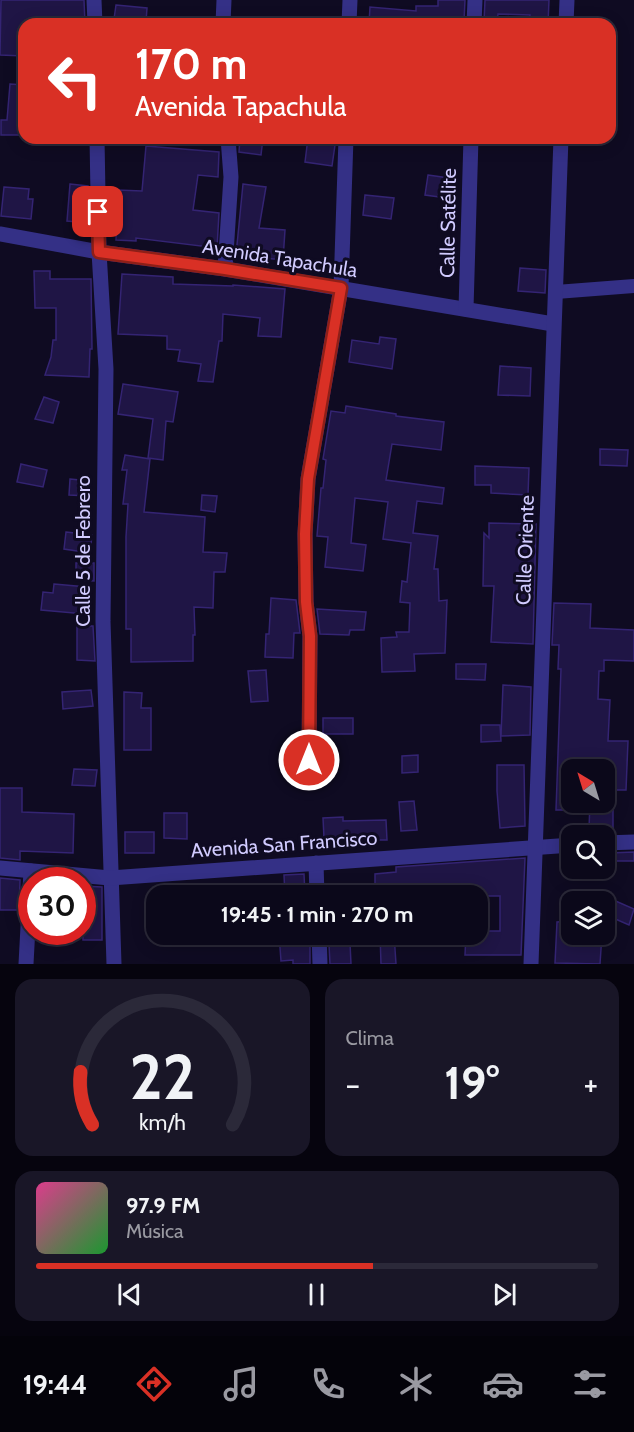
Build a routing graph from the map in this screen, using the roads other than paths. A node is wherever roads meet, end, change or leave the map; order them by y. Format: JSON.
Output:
{"nodes":[{"id":1,"x":94,"y":0,"type":"edge"},
{"id":2,"x":224,"y":0,"type":"edge"},
{"id":3,"x":350,"y":0,"type":"edge"},
{"id":4,"x":475,"y":0,"type":"edge"},
{"id":5,"x":567,"y":0,"type":"edge"},
{"id":6,"x":95,"y":18,"type":"edge"},
{"id":7,"x":223,"y":18,"type":"edge"},
{"id":8,"x":349,"y":18,"type":"edge"},
{"id":9,"x":474,"y":18,"type":"edge"},
{"id":10,"x":566,"y":18,"type":"edge"},
{"id":11,"x":97,"y":144,"type":"edge"},
{"id":12,"x":228,"y":144,"type":"edge"},
{"id":13,"x":346,"y":144,"type":"edge"},
{"id":14,"x":471,"y":144,"type":"edge"},
{"id":15,"x":561,"y":144,"type":"edge"},
{"id":16,"x":0,"y":234,"type":"edge"},
{"id":17,"x":99,"y":252,"type":"junction"},
{"id":18,"x":225,"y":269,"type":"junction"},
{"id":19,"x":634,"y":286,"type":"edge"},
{"id":20,"x":341,"y":288,"type":"junction"},
{"id":21,"x":556,"y":292,"type":"junction"},
{"id":22,"x":466,"y":309,"type":"junction"},
{"id":23,"x":553,"y":324,"type":"junction"},
{"id":24,"x":309,"y":760,"type":"dead end"},
{"id":25,"x":634,"y":842,"type":"edge"},
{"id":26,"x":615,"y":843,"type":"edge"},
{"id":27,"x":561,"y":846,"type":"edge"},
{"id":28,"x":536,"y":847,"type":"junction"},
{"id":29,"x":316,"y":863,"type":"junction"},
{"id":30,"x":0,"y":868,"type":"edge"},
{"id":31,"x":18,"y":870,"type":"edge"},
{"id":32,"x":96,"y":877,"type":"edge"},
{"id":33,"x":110,"y":878,"type":"junction"},
{"id":34,"x":317,"y":885,"type":"edge"},
{"id":35,"x":27,"y":945,"type":"edge"},
{"id":36,"x":319,"y":945,"type":"edge"},
{"id":37,"x":26,"y":964,"type":"edge"},
{"id":38,"x":114,"y":964,"type":"edge"},
{"id":39,"x":320,"y":964,"type":"edge"},
{"id":40,"x":531,"y":964,"type":"edge"}],
"edges":[{"from":1,"to":6,"type":"street"},
{"from":2,"to":7,"type":"street"},
{"from":3,"to":8,"type":"street"},
{"from":4,"to":9,"type":"street"},
{"from":5,"to":10,"type":"street"},
{"from":11,"to":17,"type":"street","name":"Calle 5 de Febrero"},
{"from":12,"to":18,"type":"street"},
{"from":13,"to":20,"type":"street"},
{"from":14,"to":22,"type":"street","name":"Calle Satélite"},
{"from":15,"to":21,"type":"street","name":"Calle Oriente"},
{"from":16,"to":17,"type":"street","name":"Avenida Tapachula"},
{"from":17,"to":18,"type":"street","name":"Avenida Tapachula"},
{"from":17,"to":33,"type":"street","name":"Calle 5 de Febrero"},
{"from":18,"to":20,"type":"street","name":"Avenida Tapachula"},
{"from":19,"to":21,"type":"street"},
{"from":20,"to":22,"type":"street","name":"Avenida Tapachula"},
{"from":20,"to":24,"type":"street"},
{"from":21,"to":23,"type":"street","name":"Calle Oriente"},
{"from":22,"to":23,"type":"street","name":"Avenida Tapachula"},
{"from":23,"to":28,"type":"street","name":"Calle Oriente"},
{"from":25,"to":26,"type":"street"},
{"from":27,"to":28,"type":"street","name":"Avenida San Francisco"},
{"from":28,"to":29,"type":"street","name":"Avenida San Francisco"},
{"from":28,"to":40,"type":"street","name":"Calle Oriente"},
{"from":29,"to":33,"type":"street","name":"Avenida San Francisco"},
{"from":29,"to":34,"type":"street"},
{"from":30,"to":31,"type":"street","name":"Avenida San Francisco"},
{"from":32,"to":33,"type":"street","name":"Avenida San Francisco"},
{"from":33,"to":38,"type":"street","name":"Calle 5 de Febrero"},
{"from":35,"to":37,"type":"street"},
{"from":36,"to":39,"type":"street"}]}
